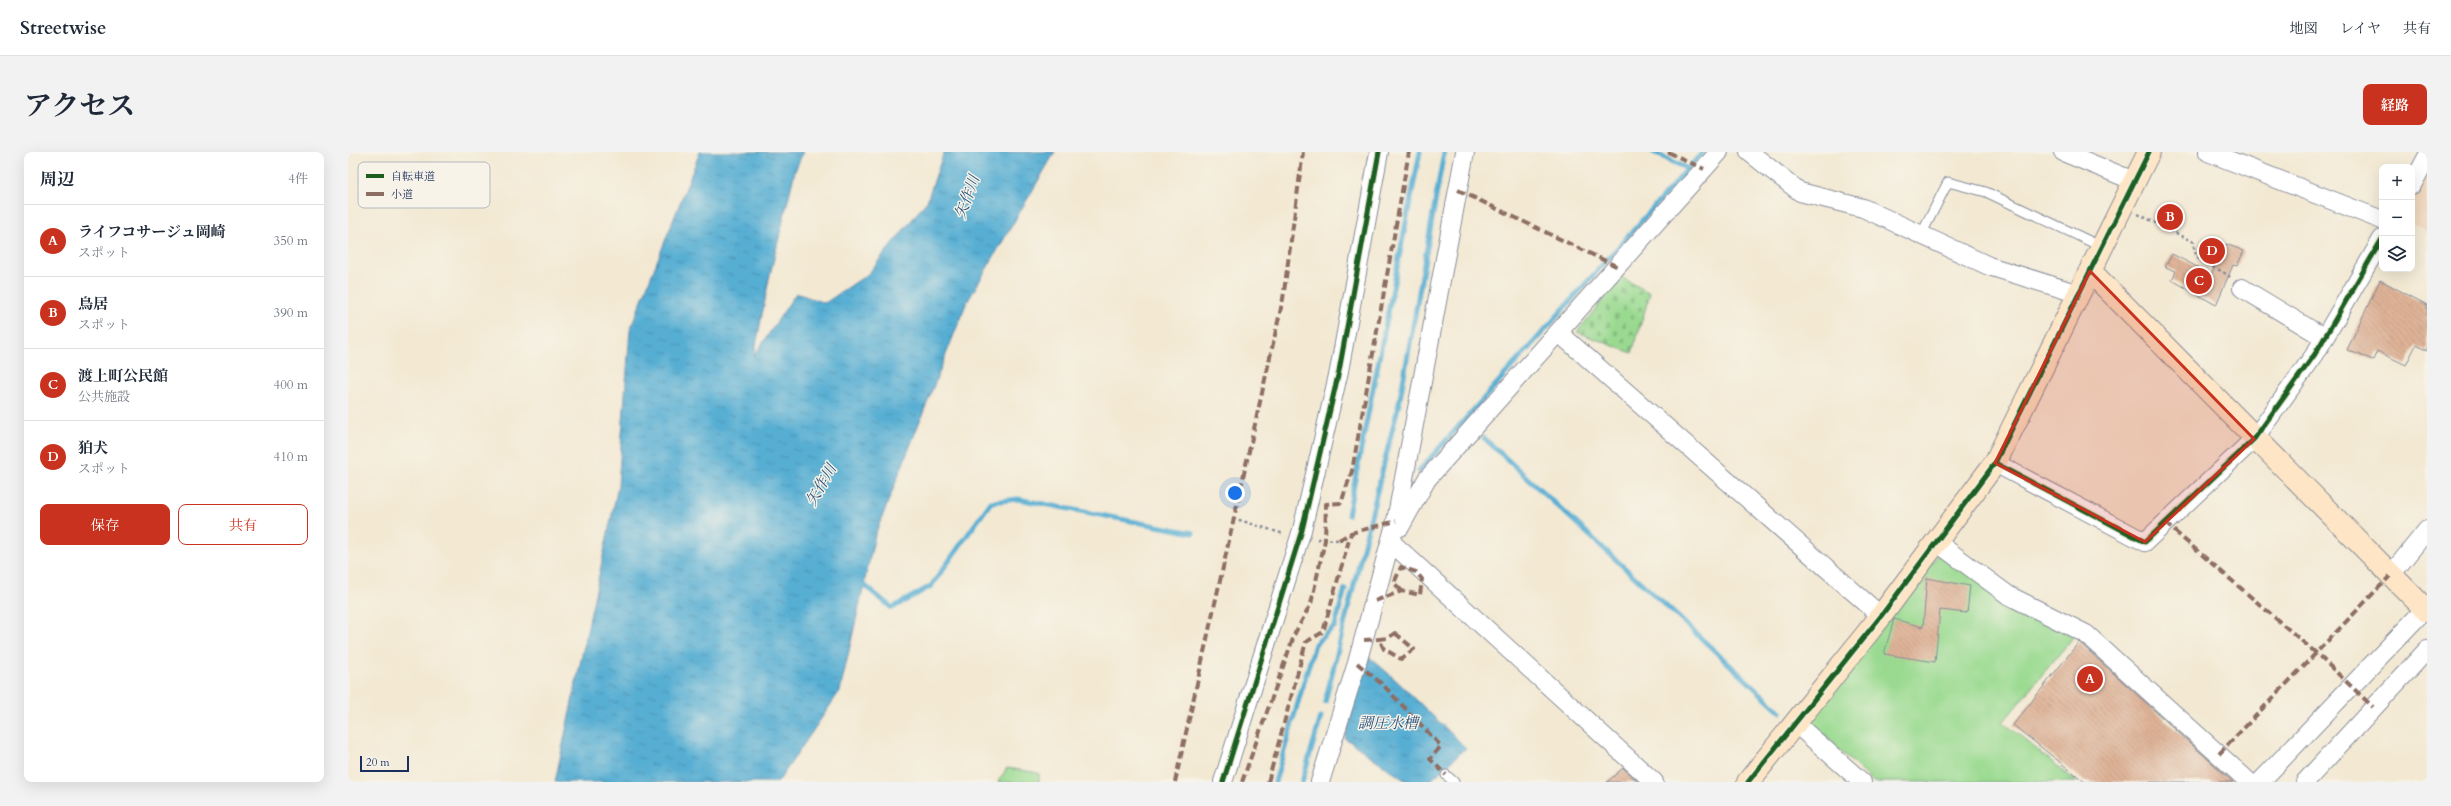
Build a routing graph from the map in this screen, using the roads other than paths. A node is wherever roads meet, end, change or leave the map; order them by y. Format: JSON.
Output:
{"nodes":[{"id":1,"x":1379,"y":152,"type":"edge"},
{"id":2,"x":1465,"y":152,"type":"edge"},
{"id":3,"x":1719,"y":152,"type":"edge"},
{"id":4,"x":1749,"y":152,"type":"edge"},
{"id":5,"x":2063,"y":152,"type":"edge"},
{"id":6,"x":2149,"y":152,"type":"edge"},
{"id":7,"x":2208,"y":152,"type":"edge"},
{"id":8,"x":2427,"y":156,"type":"edge"},
{"id":9,"x":2415,"y":178,"type":"edge"},
{"id":10,"x":2134,"y":181,"type":"junction"},
{"id":11,"x":2379,"y":219,"type":"edge"},
{"id":12,"x":1921,"y":235,"type":"junction"},
{"id":13,"x":2379,"y":244,"type":"edge"},
{"id":14,"x":2102,"y":247,"type":"junction"},
{"id":15,"x":2090,"y":271,"type":"junction"},
{"id":16,"x":2242,"y":288,"type":"road end"},
{"id":17,"x":2079,"y":294,"type":"junction"},
{"id":18,"x":1559,"y":333,"type":"junction"},
{"id":19,"x":2323,"y":337,"type":"junction"},
{"id":20,"x":2254,"y":439,"type":"junction"},
{"id":21,"x":1995,"y":463,"type":"junction"},
{"id":22,"x":2427,"y":530,"type":"edge"},
{"id":23,"x":1935,"y":541,"type":"junction"},
{"id":24,"x":1391,"y":542,"type":"junction"},
{"id":25,"x":2390,"y":576,"type":"junction"},
{"id":26,"x":2426,"y":610,"type":"edge"},
{"id":27,"x":1881,"y":616,"type":"junction"},
{"id":28,"x":2427,"y":650,"type":"edge"},
{"id":29,"x":1795,"y":723,"type":"junction"},
{"id":30,"x":1446,"y":775,"type":"dead end"},
{"id":31,"x":1223,"y":782,"type":"edge"},
{"id":32,"x":1320,"y":782,"type":"edge"},
{"id":33,"x":1454,"y":782,"type":"edge"},
{"id":34,"x":1654,"y":782,"type":"edge"},
{"id":35,"x":1748,"y":782,"type":"edge"},
{"id":36,"x":1862,"y":782,"type":"edge"},
{"id":37,"x":2249,"y":782,"type":"edge"},
{"id":38,"x":2260,"y":782,"type":"edge"},
{"id":39,"x":2305,"y":782,"type":"edge"}],
"edges":[{"from":1,"to":31,"type":"street"},
{"from":2,"to":24,"type":"street"},
{"from":3,"to":18,"type":"street"},
{"from":4,"to":12,"type":"street"},
{"from":5,"to":10,"type":"street"},
{"from":6,"to":10,"type":"street"},
{"from":7,"to":11,"type":"street"},
{"from":8,"to":9,"type":"street"},
{"from":10,"to":14,"type":"street"},
{"from":12,"to":14,"type":"lane"},
{"from":12,"to":17,"type":"street"},
{"from":13,"to":19,"type":"street"},
{"from":14,"to":15,"type":"street"},
{"from":15,"to":17,"type":"street"},
{"from":15,"to":20,"type":"street"},
{"from":16,"to":19,"type":"street"},
{"from":17,"to":21,"type":"street"},
{"from":18,"to":24,"type":"street"},
{"from":18,"to":27,"type":"street"},
{"from":19,"to":20,"type":"street"},
{"from":20,"to":21,"type":"street"},
{"from":20,"to":25,"type":"street"},
{"from":21,"to":23,"type":"street"},
{"from":22,"to":25,"type":"street"},
{"from":23,"to":27,"type":"street"},
{"from":23,"to":37,"type":"street"},
{"from":24,"to":32,"type":"street"},
{"from":24,"to":34,"type":"street"},
{"from":25,"to":26,"type":"street"},
{"from":26,"to":38,"type":"street"},
{"from":27,"to":29,"type":"street"},
{"from":28,"to":39,"type":"street"},
{"from":29,"to":35,"type":"street"},
{"from":29,"to":36,"type":"street"},
{"from":30,"to":33,"type":"lane"}]}
